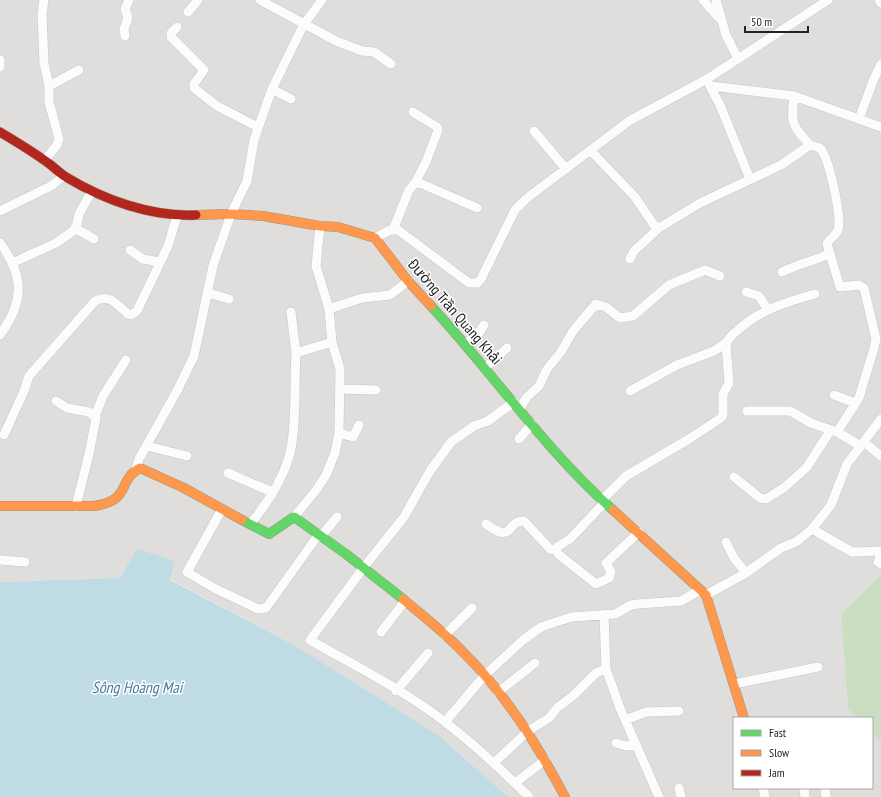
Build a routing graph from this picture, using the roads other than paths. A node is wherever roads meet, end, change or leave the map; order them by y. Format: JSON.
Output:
{"nodes":[{"id":1,"x":44,"y":0,"type":"edge"},
{"id":2,"x":129,"y":0,"type":"edge"},
{"id":3,"x":198,"y":0,"type":"edge"},
{"id":4,"x":260,"y":0,"type":"edge"},
{"id":5,"x":322,"y":0,"type":"edge"},
{"id":6,"x":703,"y":0,"type":"edge"},
{"id":7,"x":716,"y":0,"type":"edge"},
{"id":8,"x":828,"y":0,"type":"edge"},
{"id":9,"x":879,"y":0,"type":"edge"},
{"id":10,"x":881,"y":3,"type":"edge"},
{"id":11,"x":188,"y":12,"type":"dead end"},
{"id":12,"x":720,"y":19,"type":"junction"},
{"id":13,"x":304,"y":24,"type":"junction"},
{"id":14,"x":177,"y":26,"type":"dead end"},
{"id":15,"x":125,"y":36,"type":"dead end"},
{"id":16,"x":738,"y":59,"type":"junction"},
{"id":17,"x":0,"y":60,"type":"edge"},
{"id":18,"x":391,"y":64,"type":"dead end"},
{"id":19,"x":881,"y":64,"type":"edge"},
{"id":20,"x":0,"y":66,"type":"edge"},
{"id":21,"x":79,"y":70,"type":"dead end"},
{"id":22,"x":709,"y":82,"type":"junction"},
{"id":23,"x":49,"y":86,"type":"junction"},
{"id":24,"x":272,"y":89,"type":"junction"},
{"id":25,"x":794,"y":96,"type":"junction"},
{"id":26,"x":291,"y":99,"type":"dead end"},
{"id":27,"x":413,"y":112,"type":"dead end"},
{"id":28,"x":859,"y":119,"type":"junction"},
{"id":29,"x":258,"y":127,"type":"junction"},
{"id":30,"x":881,"y":127,"type":"edge"},
{"id":31,"x":534,"y":130,"type":"dead end"},
{"id":32,"x":0,"y":132,"type":"edge"},
{"id":33,"x":810,"y":145,"type":"junction"},
{"id":34,"x":591,"y":151,"type":"junction"},
{"id":35,"x":45,"y":160,"type":"junction"},
{"id":36,"x":566,"y":169,"type":"junction"},
{"id":37,"x":64,"y":176,"type":"junction"},
{"id":38,"x":750,"y":179,"type":"junction"},
{"id":39,"x":415,"y":183,"type":"junction"},
{"id":40,"x":92,"y":191,"type":"junction"},
{"id":41,"x":477,"y":208,"type":"dead end"},
{"id":42,"x":0,"y":211,"type":"edge"},
{"id":43,"x":231,"y":214,"type":"junction"},
{"id":44,"x":177,"y":216,"type":"junction"},
{"id":45,"x":320,"y":226,"type":"junction"},
{"id":46,"x":75,"y":228,"type":"junction"},
{"id":47,"x":659,"y":228,"type":"junction"},
{"id":48,"x":393,"y":230,"type":"junction"},
{"id":49,"x":375,"y":238,"type":"junction"},
{"id":50,"x":94,"y":239,"type":"dead end"},
{"id":51,"x":0,"y":243,"type":"edge"},
{"id":52,"x":130,"y":250,"type":"dead end"},
{"id":53,"x":829,"y":254,"type":"junction"},
{"id":54,"x":630,"y":259,"type":"dead end"},
{"id":55,"x":160,"y":262,"type":"junction"},
{"id":56,"x":12,"y":263,"type":"junction"},
{"id":57,"x":782,"y":272,"type":"dead end"},
{"id":58,"x":720,"y":276,"type":"dead end"},
{"id":59,"x":408,"y":281,"type":"junction"},
{"id":60,"x":746,"y":292,"type":"dead end"},
{"id":61,"x":208,"y":293,"type":"junction"},
{"id":62,"x":815,"y":294,"type":"dead end"},
{"id":63,"x":229,"y":299,"type":"dead end"},
{"id":64,"x":329,"y":309,"type":"junction"},
{"id":65,"x":768,"y":310,"type":"junction"},
{"id":66,"x":291,"y":312,"type":"dead end"},
{"id":67,"x":484,"y":325,"type":"dead end"},
{"id":68,"x":0,"y":335,"type":"edge"},
{"id":69,"x":332,"y":342,"type":"junction"},
{"id":70,"x":727,"y":342,"type":"junction"},
{"id":71,"x":466,"y":344,"type":"junction"},
{"id":72,"x":507,"y":348,"type":"dead end"},
{"id":73,"x":296,"y":353,"type":"junction"},
{"id":74,"x":126,"y":360,"type":"dead end"},
{"id":75,"x":485,"y":368,"type":"junction"},
{"id":76,"x":341,"y":389,"type":"junction"},
{"id":77,"x":376,"y":390,"type":"dead end"},
{"id":78,"x":630,"y":391,"type":"dead end"},
{"id":79,"x":834,"y":395,"type":"dead end"},
{"id":80,"x":56,"y":401,"type":"dead end"},
{"id":81,"x":855,"y":403,"type":"junction"},
{"id":82,"x":517,"y":405,"type":"junction"},
{"id":83,"x":747,"y":411,"type":"dead end"},
{"id":84,"x":95,"y":416,"type":"junction"},
{"id":85,"x":881,"y":419,"type":"edge"},
{"id":86,"x":532,"y":424,"type":"junction"},
{"id":87,"x":359,"y":425,"type":"dead end"},
{"id":88,"x":834,"y":431,"type":"junction"},
{"id":89,"x":339,"y":433,"type":"junction"},
{"id":90,"x":4,"y":435,"type":"dead end"},
{"id":91,"x":519,"y":439,"type":"dead end"},
{"id":92,"x":863,"y":444,"type":"junction"},
{"id":93,"x":147,"y":446,"type":"junction"},
{"id":94,"x":187,"y":456,"type":"dead end"},
{"id":95,"x":881,"y":456,"type":"edge"},
{"id":96,"x":136,"y":469,"type":"junction"},
{"id":97,"x":228,"y":473,"type":"dead end"},
{"id":98,"x":734,"y":477,"type":"dead end"},
{"id":99,"x":272,"y":492,"type":"junction"},
{"id":100,"x":603,"y":502,"type":"junction"},
{"id":101,"x":0,"y":506,"type":"edge"},
{"id":102,"x":76,"y":506,"type":"junction"},
{"id":103,"x":222,"y":509,"type":"junction"},
{"id":104,"x":294,"y":517,"type":"junction"},
{"id":105,"x":337,"y":517,"type":"dead end"},
{"id":106,"x":251,"y":523,"type":"junction"},
{"id":107,"x":486,"y":524,"type":"dead end"},
{"id":108,"x":812,"y":529,"type":"junction"},
{"id":109,"x":640,"y":532,"type":"junction"},
{"id":110,"x":320,"y":535,"type":"junction"},
{"id":111,"x":726,"y":542,"type":"dead end"},
{"id":112,"x":556,"y":550,"type":"junction"},
{"id":113,"x":881,"y":552,"type":"edge"},
{"id":114,"x":0,"y":560,"type":"edge"},
{"id":115,"x":25,"y":562,"type":"dead end"},
{"id":116,"x":881,"y":564,"type":"edge"},
{"id":117,"x":364,"y":566,"type":"junction"},
{"id":118,"x":746,"y":573,"type":"junction"},
{"id":119,"x":703,"y":592,"type":"junction"},
{"id":120,"x":405,"y":601,"type":"junction"},
{"id":121,"x":472,"y":608,"type":"dead end"},
{"id":122,"x":604,"y":615,"type":"junction"},
{"id":123,"x":381,"y":632,"type":"dead end"},
{"id":124,"x":446,"y":635,"type":"junction"},
{"id":125,"x":428,"y":653,"type":"dead end"},
{"id":126,"x":534,"y":663,"type":"dead end"},
{"id":127,"x":818,"y":667,"type":"dead end"},
{"id":128,"x":606,"y":669,"type":"junction"},
{"id":129,"x":484,"y":676,"type":"junction"},
{"id":130,"x":734,"y":684,"type":"junction"},
{"id":131,"x":396,"y":691,"type":"junction"},
{"id":132,"x":498,"y":692,"type":"junction"},
{"id":133,"x":679,"y":711,"type":"dead end"},
{"id":134,"x":744,"y":717,"type":"edge"},
{"id":135,"x":625,"y":720,"type":"junction"},
{"id":136,"x":444,"y":722,"type":"junction"},
{"id":137,"x":528,"y":731,"type":"junction"},
{"id":138,"x":616,"y":743,"type":"dead end"},
{"id":139,"x":635,"y":744,"type":"junction"},
{"id":140,"x":545,"y":760,"type":"junction"},
{"id":141,"x":494,"y":763,"type":"junction"},
{"id":142,"x":515,"y":783,"type":"junction"},
{"id":143,"x":529,"y":797,"type":"edge"},
{"id":144,"x":565,"y":797,"type":"edge"},
{"id":145,"x":658,"y":797,"type":"edge"}],
"edges":[{"from":1,"to":23,"type":"street"},
{"from":2,"to":15,"type":"street"},
{"from":3,"to":11,"type":"street"},
{"from":4,"to":13,"type":"street"},
{"from":5,"to":13,"type":"street"},
{"from":6,"to":12,"type":"street"},
{"from":7,"to":12,"type":"street"},
{"from":8,"to":16,"type":"street"},
{"from":9,"to":10,"type":"street"},
{"from":12,"to":16,"type":"street"},
{"from":13,"to":18,"type":"street"},
{"from":13,"to":24,"type":"street"},
{"from":14,"to":29,"type":"street"},
{"from":16,"to":22,"type":"street"},
{"from":17,"to":20,"type":"street"},
{"from":19,"to":28,"type":"street"},
{"from":21,"to":23,"type":"street"},
{"from":22,"to":25,"type":"street"},
{"from":22,"to":34,"type":"street"},
{"from":22,"to":38,"type":"street"},
{"from":23,"to":35,"type":"street"},
{"from":24,"to":26,"type":"street"},
{"from":24,"to":29,"type":"street"},
{"from":25,"to":28,"type":"street"},
{"from":25,"to":33,"type":"street"},
{"from":27,"to":39,"type":"street"},
{"from":28,"to":30,"type":"street"},
{"from":29,"to":43,"type":"street"},
{"from":31,"to":36,"type":"street"},
{"from":32,"to":35,"type":"street"},
{"from":33,"to":38,"type":"street"},
{"from":33,"to":53,"type":"street"},
{"from":34,"to":36,"type":"street"},
{"from":34,"to":47,"type":"street"},
{"from":35,"to":37,"type":"street"},
{"from":36,"to":48,"type":"street"},
{"from":37,"to":40,"type":"street"},
{"from":37,"to":42,"type":"street"},
{"from":38,"to":47,"type":"street"},
{"from":39,"to":41,"type":"street"},
{"from":39,"to":48,"type":"street"},
{"from":40,"to":44,"type":"street"},
{"from":40,"to":46,"type":"street"},
{"from":43,"to":44,"type":"street"},
{"from":43,"to":45,"type":"street"},
{"from":43,"to":61,"type":"street"},
{"from":44,"to":55,"type":"street"},
{"from":45,"to":49,"type":"street"},
{"from":45,"to":64,"type":"street"},
{"from":46,"to":50,"type":"street"},
{"from":46,"to":56,"type":"street"},
{"from":47,"to":54,"type":"street"},
{"from":48,"to":49,"type":"street"},
{"from":49,"to":59,"type":"street","name":"Đường Trần Quang Khải"},
{"from":51,"to":56,"type":"street"},
{"from":52,"to":55,"type":"street"},
{"from":53,"to":57,"type":"street"},
{"from":53,"to":81,"type":"street"},
{"from":55,"to":90,"type":"street"},
{"from":56,"to":68,"type":"street"},
{"from":58,"to":82,"type":"street"},
{"from":59,"to":64,"type":"street"},
{"from":59,"to":71,"type":"street","name":"Đường Trần Quang Khải"},
{"from":60,"to":65,"type":"street"},
{"from":61,"to":63,"type":"street"},
{"from":61,"to":93,"type":"street"},
{"from":62,"to":65,"type":"street"},
{"from":64,"to":69,"type":"street"},
{"from":65,"to":70,"type":"street"},
{"from":66,"to":73,"type":"street"},
{"from":67,"to":71,"type":"street"},
{"from":69,"to":73,"type":"street"},
{"from":69,"to":76,"type":"street"},
{"from":70,"to":78,"type":"street"},
{"from":70,"to":100,"type":"street"},
{"from":71,"to":75,"type":"street","name":"Đường Trần Quang Khải"},
{"from":72,"to":75,"type":"street"},
{"from":73,"to":99,"type":"street"},
{"from":74,"to":84,"type":"street"},
{"from":75,"to":82,"type":"street","name":"Đường Trần Quang Khải"},
{"from":76,"to":77,"type":"street"},
{"from":76,"to":89,"type":"street"},
{"from":79,"to":81,"type":"street"},
{"from":80,"to":84,"type":"street"},
{"from":81,"to":88,"type":"street"},
{"from":82,"to":86,"type":"street","name":"Đường Trần Quang Khải"},
{"from":82,"to":117,"type":"street"},
{"from":83,"to":88,"type":"street"},
{"from":84,"to":102,"type":"street"},
{"from":85,"to":92,"type":"street"},
{"from":86,"to":91,"type":"street"},
{"from":86,"to":100,"type":"street","name":"Đường Trần Quang Khải"},
{"from":87,"to":89,"type":"street"},
{"from":88,"to":92,"type":"street"},
{"from":88,"to":98,"type":"street"},
{"from":89,"to":104,"type":"street"},
{"from":92,"to":95,"type":"street"},
{"from":92,"to":108,"type":"street"},
{"from":93,"to":94,"type":"street"},
{"from":93,"to":96,"type":"street"},
{"from":96,"to":102,"type":"street"},
{"from":96,"to":103,"type":"street"},
{"from":97,"to":99,"type":"street"},
{"from":99,"to":106,"type":"street"},
{"from":100,"to":109,"type":"street","name":"Đường Trần Quang Khải"},
{"from":100,"to":112,"type":"street"},
{"from":101,"to":102,"type":"street"},
{"from":103,"to":106,"type":"street"},
{"from":103,"to":110,"type":"street"},
{"from":104,"to":106,"type":"street"},
{"from":104,"to":110,"type":"street"},
{"from":105,"to":110,"type":"street"},
{"from":107,"to":112,"type":"street"},
{"from":108,"to":113,"type":"street"},
{"from":108,"to":118,"type":"street"},
{"from":109,"to":112,"type":"street"},
{"from":109,"to":119,"type":"street","name":"Đường Trần Quang Khải"},
{"from":110,"to":117,"type":"street"},
{"from":111,"to":118,"type":"street"},
{"from":113,"to":116,"type":"street"},
{"from":114,"to":115,"type":"street"},
{"from":117,"to":120,"type":"street"},
{"from":117,"to":131,"type":"street"},
{"from":118,"to":119,"type":"street"},
{"from":119,"to":122,"type":"street"},
{"from":119,"to":130,"type":"street","name":"Đường Trần Quang Khải"},
{"from":120,"to":123,"type":"street"},
{"from":120,"to":124,"type":"street"},
{"from":121,"to":124,"type":"street"},
{"from":122,"to":128,"type":"street"},
{"from":122,"to":129,"type":"street"},
{"from":124,"to":129,"type":"street"},
{"from":125,"to":131,"type":"street"},
{"from":126,"to":132,"type":"street"},
{"from":127,"to":130,"type":"street"},
{"from":128,"to":135,"type":"street"},
{"from":128,"to":137,"type":"street"},
{"from":129,"to":132,"type":"street"},
{"from":129,"to":136,"type":"street"},
{"from":130,"to":134,"type":"street","name":"Đường Trần Quang Khải"},
{"from":131,"to":136,"type":"street"},
{"from":132,"to":137,"type":"street"},
{"from":133,"to":135,"type":"street"},
{"from":135,"to":139,"type":"street"},
{"from":136,"to":141,"type":"street"},
{"from":137,"to":140,"type":"street"},
{"from":137,"to":141,"type":"street"},
{"from":138,"to":139,"type":"street"},
{"from":139,"to":145,"type":"street"},
{"from":140,"to":142,"type":"street"},
{"from":140,"to":144,"type":"street"},
{"from":141,"to":142,"type":"street"},
{"from":142,"to":143,"type":"street"}]}
